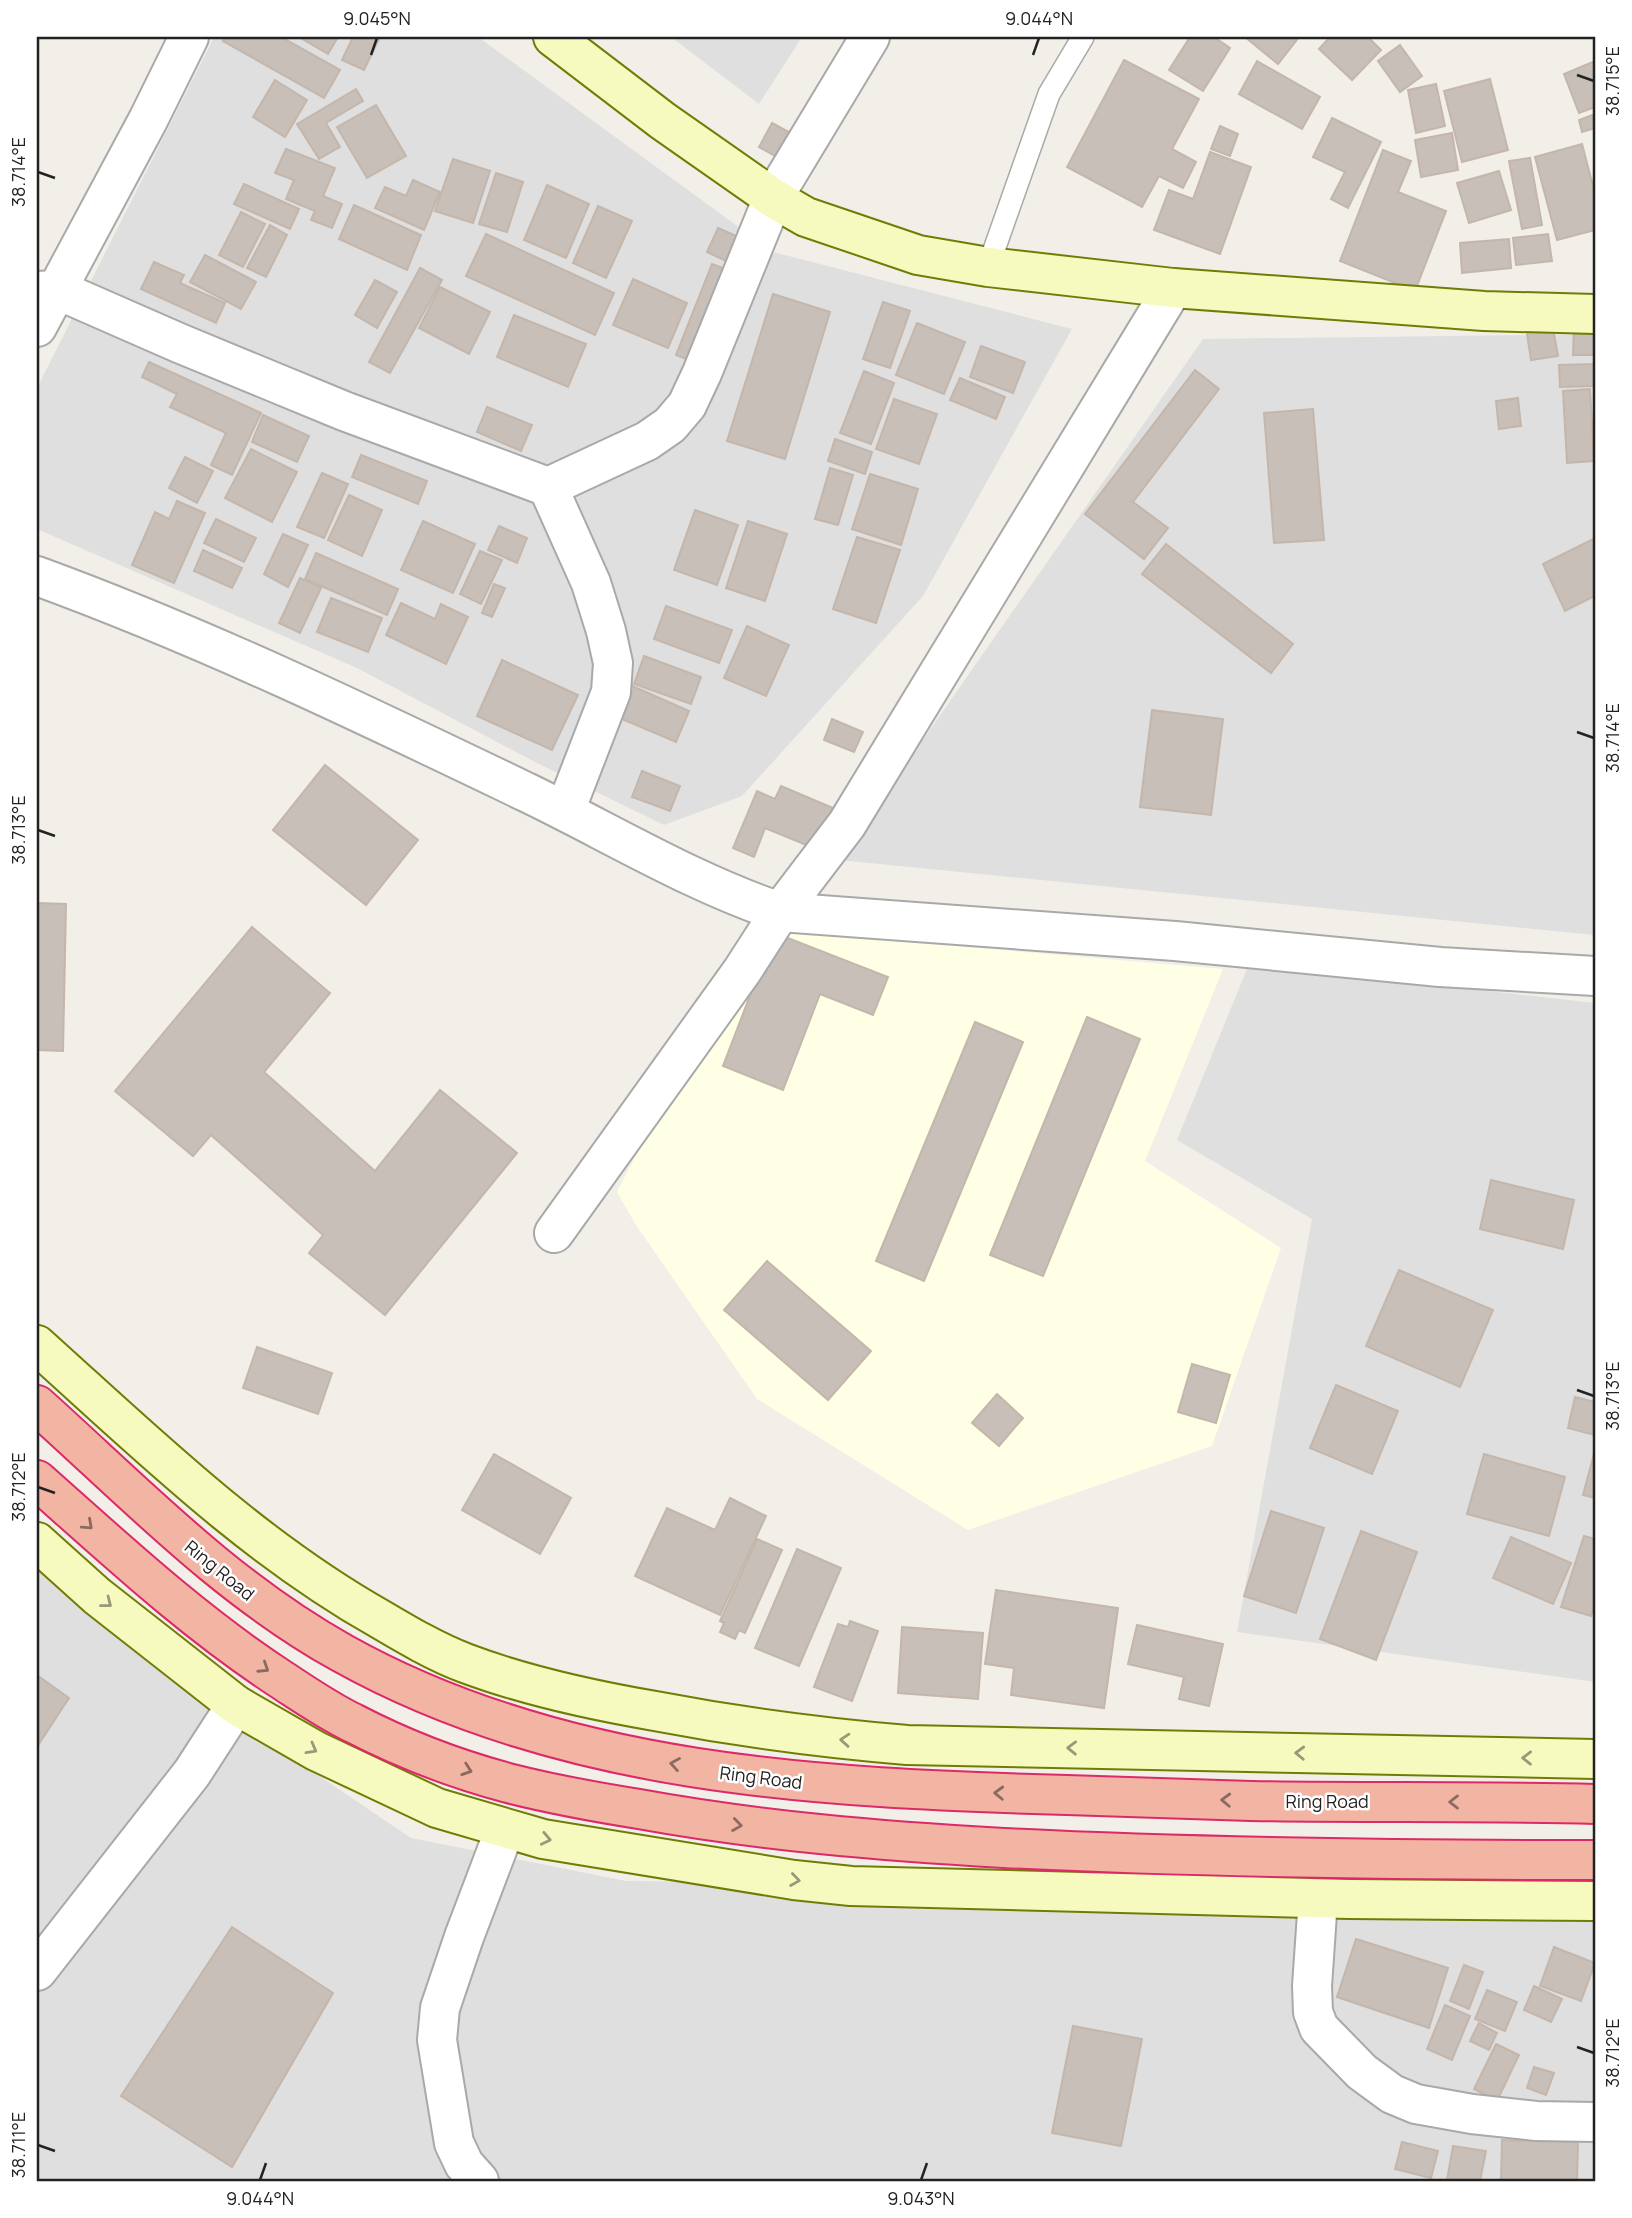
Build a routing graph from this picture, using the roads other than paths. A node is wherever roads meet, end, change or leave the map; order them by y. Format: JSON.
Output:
{"nodes":[{"id":1,"x":189,"y":37,"type":"edge"},
{"id":2,"x":553,"y":37,"type":"edge"},
{"id":3,"x":870,"y":37,"type":"edge"},
{"id":4,"x":1083,"y":37,"type":"edge"},
{"id":5,"x":773,"y":198,"type":"junction"},
{"id":6,"x":988,"y":267,"type":"junction"},
{"id":7,"x":1173,"y":288,"type":"junction"},
{"id":8,"x":47,"y":291,"type":"edge"},
{"id":9,"x":1595,"y":314,"type":"edge"},
{"id":10,"x":37,"y":327,"type":"edge"},
{"id":11,"x":548,"y":487,"type":"junction"},
{"id":12,"x":37,"y":576,"type":"edge"},
{"id":13,"x":565,"y":811,"type":"junction"},
{"id":14,"x":780,"y":912,"type":"junction"},
{"id":15,"x":1595,"y":976,"type":"edge"},
{"id":16,"x":554,"y":1233,"type":"dead end"},
{"id":17,"x":37,"y":1345,"type":"edge"},
{"id":18,"x":37,"y":1405,"type":"edge"},
{"id":19,"x":37,"y":1480,"type":"edge"},
{"id":20,"x":37,"y":1542,"type":"edge"},
{"id":21,"x":236,"y":1704,"type":"junction"},
{"id":22,"x":1595,"y":1759,"type":"edge"},
{"id":23,"x":1595,"y":1804,"type":"edge"},
{"id":24,"x":505,"y":1829,"type":"junction"},
{"id":25,"x":1595,"y":1860,"type":"edge"},
{"id":26,"x":1318,"y":1899,"type":"junction"},
{"id":27,"x":1595,"y":1901,"type":"edge"},
{"id":28,"x":37,"y":1971,"type":"edge"},
{"id":29,"x":1595,"y":2122,"type":"edge"},
{"id":30,"x":479,"y":2181,"type":"edge"}],
"edges":[{"from":1,"to":8,"type":"street"},
{"from":2,"to":5,"type":"main road"},
{"from":3,"to":5,"type":"street"},
{"from":4,"to":6,"type":"lane"},
{"from":5,"to":6,"type":"main road"},
{"from":5,"to":11,"type":"street"},
{"from":6,"to":7,"type":"main road"},
{"from":7,"to":9,"type":"main road"},
{"from":7,"to":14,"type":"street"},
{"from":8,"to":10,"type":"street"},
{"from":8,"to":11,"type":"street"},
{"from":11,"to":13,"type":"street"},
{"from":12,"to":13,"type":"street"},
{"from":13,"to":14,"type":"street"},
{"from":14,"to":15,"type":"street"},
{"from":14,"to":16,"type":"street"},
{"from":22,"to":17,"type":"main road","one_way":true},
{"from":23,"to":18,"type":"highway","name":"Ring Road","one_way":true},
{"from":19,"to":25,"type":"highway","one_way":true},
{"from":20,"to":21,"type":"main road","one_way":true},
{"from":21,"to":24,"type":"main road","one_way":true},
{"from":21,"to":28,"type":"street"},
{"from":24,"to":26,"type":"main road","one_way":true},
{"from":24,"to":30,"type":"street"},
{"from":26,"to":27,"type":"main road"},
{"from":26,"to":29,"type":"street"}]}
